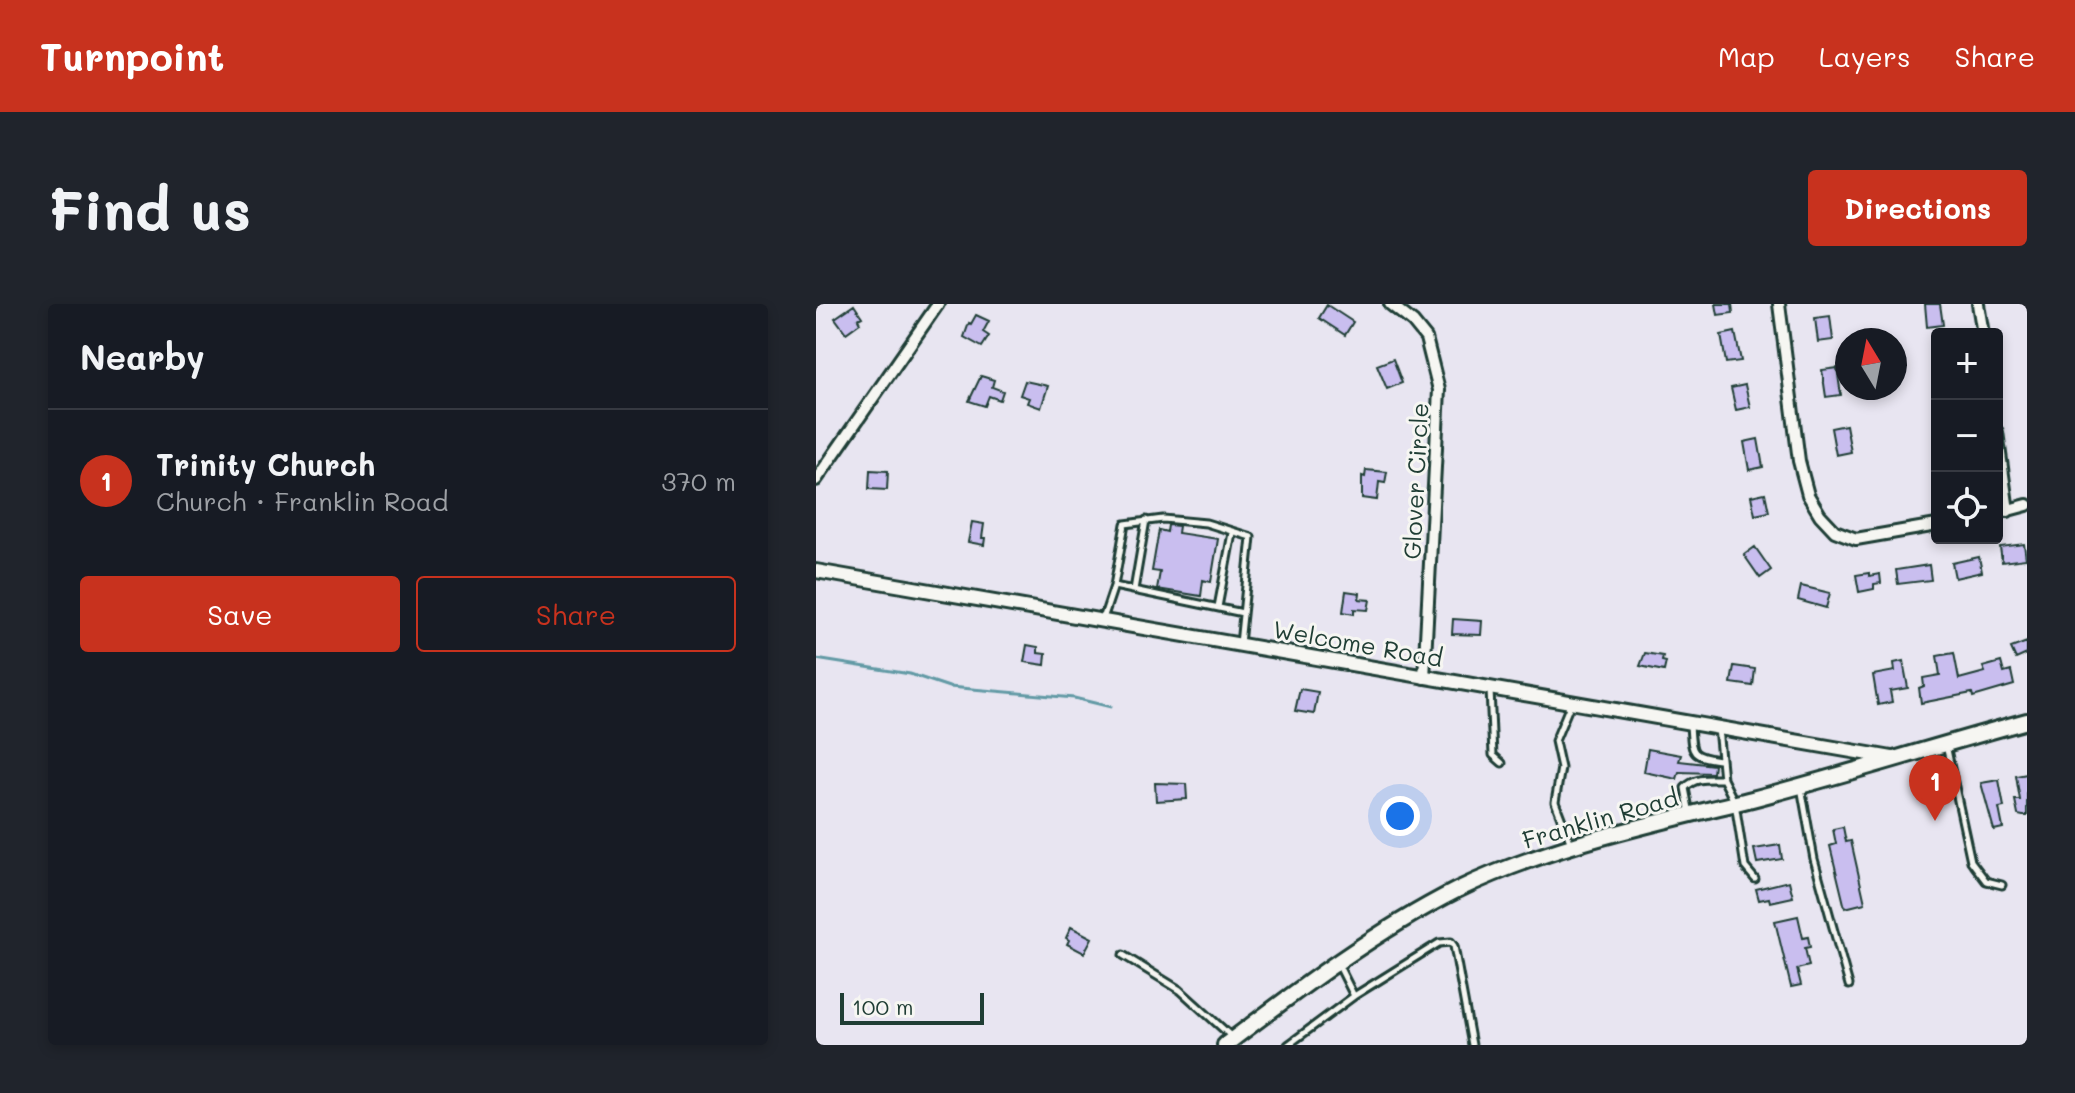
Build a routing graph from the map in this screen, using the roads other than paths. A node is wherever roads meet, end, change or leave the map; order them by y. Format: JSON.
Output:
{"nodes":[{"id":1,"x":938,"y":304,"type":"edge"},
{"id":2,"x":1390,"y":304,"type":"edge"},
{"id":3,"x":1779,"y":304,"type":"edge"},
{"id":4,"x":1978,"y":304,"type":"edge"},
{"id":5,"x":1982,"y":328,"type":"edge"},
{"id":6,"x":816,"y":480,"type":"edge"},
{"id":7,"x":2027,"y":505,"type":"edge"},
{"id":8,"x":2003,"y":512,"type":"edge"},
{"id":9,"x":1146,"y":520,"type":"junction"},
{"id":10,"x":1931,"y":526,"type":"edge"},
{"id":11,"x":1232,"y":533,"type":"junction"},
{"id":12,"x":816,"y":571,"type":"edge"},
{"id":13,"x":1114,"y":586,"type":"junction"},
{"id":14,"x":1134,"y":590,"type":"junction"},
{"id":15,"x":1218,"y":607,"type":"junction"},
{"id":16,"x":1243,"y":613,"type":"junction"},
{"id":17,"x":1103,"y":620,"type":"junction"},
{"id":18,"x":1240,"y":645,"type":"junction"},
{"id":19,"x":1424,"y":678,"type":"junction"},
{"id":20,"x":1490,"y":689,"type":"junction"},
{"id":21,"x":1570,"y":704,"type":"junction"},
{"id":22,"x":2027,"y":721,"type":"edge"},
{"id":23,"x":1690,"y":724,"type":"junction"},
{"id":24,"x":1718,"y":728,"type":"junction"},
{"id":25,"x":1945,"y":744,"type":"junction"},
{"id":26,"x":1892,"y":758,"type":"junction"},
{"id":27,"x":1719,"y":760,"type":"junction"},
{"id":28,"x":1502,"y":763,"type":"dead end"},
{"id":29,"x":1723,"y":779,"type":"junction"},
{"id":30,"x":1801,"y":786,"type":"junction"},
{"id":31,"x":1735,"y":803,"type":"junction"},
{"id":32,"x":1690,"y":815,"type":"junction"},
{"id":33,"x":1571,"y":846,"type":"junction"},
{"id":34,"x":1755,"y":879,"type":"dead end"},
{"id":35,"x":2002,"y":885,"type":"dead end"},
{"id":36,"x":1123,"y":955,"type":"dead end"},
{"id":37,"x":1337,"y":963,"type":"junction"},
{"id":38,"x":1849,"y":985,"type":"dead end"},
{"id":39,"x":1354,"y":996,"type":"junction"},
{"id":40,"x":1229,"y":1042,"type":"edge"},
{"id":41,"x":1288,"y":1045,"type":"edge"},
{"id":42,"x":1472,"y":1045,"type":"edge"}],
"edges":[{"from":1,"to":6,"type":"street"},
{"from":2,"to":19,"type":"street","name":"Glover Circle"},
{"from":3,"to":10,"type":"street"},
{"from":4,"to":5,"type":"street"},
{"from":7,"to":8,"type":"street"},
{"from":9,"to":11,"type":"lane"},
{"from":9,"to":13,"type":"lane"},
{"from":9,"to":14,"type":"lane"},
{"from":11,"to":15,"type":"lane"},
{"from":11,"to":16,"type":"lane"},
{"from":12,"to":17,"type":"street","name":"Welcome Road"},
{"from":13,"to":14,"type":"lane"},
{"from":13,"to":17,"type":"lane"},
{"from":14,"to":15,"type":"lane"},
{"from":15,"to":16,"type":"lane"},
{"from":16,"to":18,"type":"lane"},
{"from":17,"to":18,"type":"street","name":"Welcome Road"},
{"from":18,"to":19,"type":"street","name":"Welcome Road"},
{"from":19,"to":20,"type":"street","name":"Welcome Road"},
{"from":20,"to":21,"type":"street","name":"Welcome Road"},
{"from":20,"to":28,"type":"lane"},
{"from":21,"to":23,"type":"street","name":"Welcome Road"},
{"from":21,"to":33,"type":"lane"},
{"from":22,"to":25,"type":"main road","name":"Franklin Road"},
{"from":23,"to":24,"type":"street","name":"Welcome Road"},
{"from":23,"to":27,"type":"lane"},
{"from":24,"to":26,"type":"street","name":"Welcome Road"},
{"from":24,"to":27,"type":"lane"},
{"from":25,"to":26,"type":"main road","name":"Franklin Road"},
{"from":25,"to":35,"type":"lane"},
{"from":26,"to":30,"type":"main road","name":"Franklin Road"},
{"from":27,"to":29,"type":"lane"},
{"from":29,"to":31,"type":"lane"},
{"from":29,"to":32,"type":"lane"},
{"from":30,"to":31,"type":"main road","name":"Franklin Road"},
{"from":30,"to":38,"type":"lane"},
{"from":31,"to":32,"type":"main road","name":"Franklin Road"},
{"from":31,"to":34,"type":"lane"},
{"from":32,"to":33,"type":"main road","name":"Franklin Road"},
{"from":33,"to":37,"type":"main road","name":"Franklin Road"},
{"from":36,"to":40,"type":"lane"},
{"from":37,"to":39,"type":"lane"},
{"from":37,"to":40,"type":"main road","name":"Franklin Road"},
{"from":39,"to":41,"type":"lane"},
{"from":39,"to":42,"type":"lane"}]}
